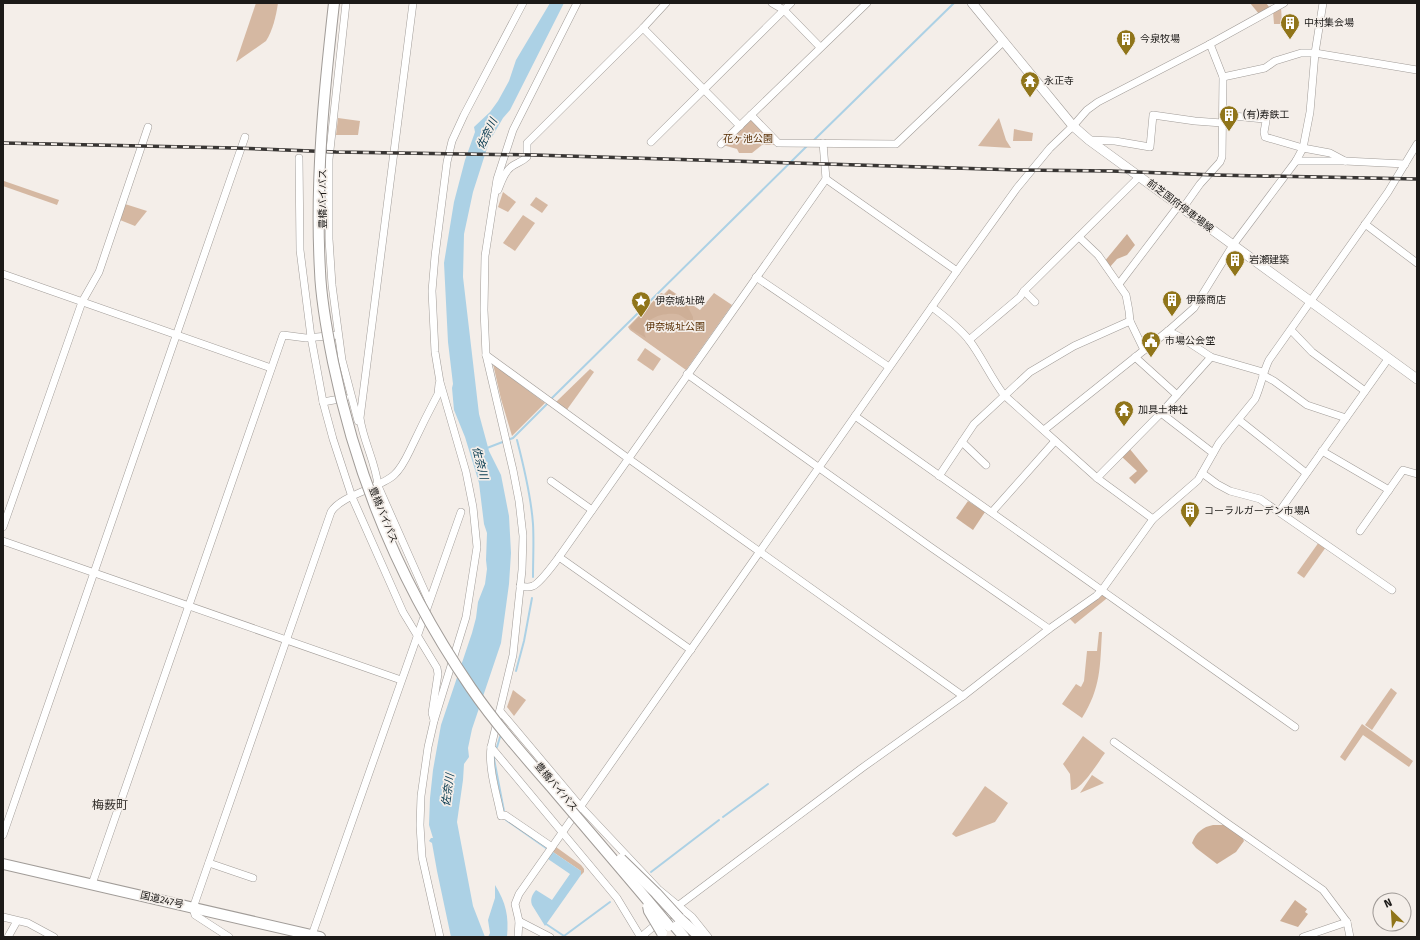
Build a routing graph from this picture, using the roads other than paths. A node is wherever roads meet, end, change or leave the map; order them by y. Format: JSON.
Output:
{"nodes":[{"id":1,"x":334,"y":3,"type":"edge"},
{"id":2,"x":339,"y":3,"type":"edge"},
{"id":3,"x":346,"y":3,"type":"edge"},
{"id":4,"x":413,"y":3,"type":"edge"},
{"id":5,"x":523,"y":3,"type":"edge"},
{"id":6,"x":577,"y":3,"type":"edge"},
{"id":7,"x":666,"y":3,"type":"edge"},
{"id":8,"x":772,"y":3,"type":"edge"},
{"id":9,"x":791,"y":3,"type":"edge"},
{"id":10,"x":867,"y":3,"type":"edge"},
{"id":11,"x":972,"y":3,"type":"edge"},
{"id":12,"x":1284,"y":3,"type":"edge"},
{"id":13,"x":1323,"y":3,"type":"edge"},
{"id":14,"x":784,"y":10,"type":"junction"},
{"id":15,"x":643,"y":28,"type":"junction"},
{"id":16,"x":1003,"y":42,"type":"junction"},
{"id":17,"x":1210,"y":44,"type":"junction"},
{"id":18,"x":820,"y":48,"type":"junction"},
{"id":19,"x":1315,"y":53,"type":"junction"},
{"id":20,"x":1417,"y":70,"type":"edge"},
{"id":21,"x":1223,"y":77,"type":"junction"},
{"id":22,"x":704,"y":89,"type":"junction"},
{"id":23,"x":751,"y":115,"type":"junction"},
{"id":24,"x":1223,"y":119,"type":"junction"},
{"id":25,"x":740,"y":126,"type":"junction"},
{"id":26,"x":1073,"y":126,"type":"junction"},
{"id":27,"x":148,"y":128,"type":"dead end"},
{"id":28,"x":245,"y":137,"type":"dead end"},
{"id":29,"x":1089,"y":140,"type":"junction"},
{"id":30,"x":651,"y":142,"type":"dead end"},
{"id":31,"x":823,"y":143,"type":"junction"},
{"id":32,"x":721,"y":144,"type":"dead end"},
{"id":33,"x":1417,"y":144,"type":"edge"},
{"id":34,"x":1303,"y":148,"type":"junction"},
{"id":35,"x":299,"y":158,"type":"dead end"},
{"id":36,"x":1417,"y":160,"type":"edge"},
{"id":37,"x":1296,"y":161,"type":"junction"},
{"id":38,"x":1344,"y":161,"type":"junction"},
{"id":39,"x":1407,"y":162,"type":"junction"},
{"id":40,"x":1140,"y":176,"type":"junction"},
{"id":41,"x":826,"y":179,"type":"junction"},
{"id":42,"x":496,"y":196,"type":"junction"},
{"id":43,"x":1181,"y":206,"type":"junction"},
{"id":44,"x":1365,"y":224,"type":"junction"},
{"id":45,"x":1079,"y":237,"type":"junction"},
{"id":46,"x":1233,"y":245,"type":"junction"},
{"id":47,"x":1417,"y":263,"type":"edge"},
{"id":48,"x":956,"y":271,"type":"junction"},
{"id":49,"x":3,"y":274,"type":"edge"},
{"id":50,"x":756,"y":277,"type":"junction"},
{"id":51,"x":1119,"y":284,"type":"junction"},
{"id":52,"x":1024,"y":291,"type":"junction"},
{"id":53,"x":1311,"y":301,"type":"junction"},
{"id":54,"x":82,"y":302,"type":"junction"},
{"id":55,"x":1035,"y":302,"type":"dead end"},
{"id":56,"x":932,"y":307,"type":"junction"},
{"id":57,"x":1130,"y":320,"type":"junction"},
{"id":58,"x":1291,"y":330,"type":"junction"},
{"id":59,"x":1168,"y":331,"type":"junction"},
{"id":60,"x":177,"y":334,"type":"junction"},
{"id":61,"x":338,"y":335,"type":"junction"},
{"id":62,"x":310,"y":337,"type":"junction"},
{"id":63,"x":969,"y":340,"type":"junction"},
{"id":64,"x":1144,"y":350,"type":"junction"},
{"id":65,"x":486,"y":355,"type":"junction"},
{"id":66,"x":1136,"y":357,"type":"junction"},
{"id":67,"x":1211,"y":357,"type":"junction"},
{"id":68,"x":1388,"y":359,"type":"junction"},
{"id":69,"x":889,"y":367,"type":"junction"},
{"id":70,"x":272,"y":368,"type":"junction"},
{"id":71,"x":1263,"y":373,"type":"junction"},
{"id":72,"x":687,"y":374,"type":"junction"},
{"id":73,"x":1417,"y":379,"type":"edge"},
{"id":74,"x":440,"y":382,"type":"junction"},
{"id":75,"x":1365,"y":391,"type":"junction"},
{"id":76,"x":1004,"y":395,"type":"junction"},
{"id":77,"x":1177,"y":395,"type":"junction"},
{"id":78,"x":351,"y":397,"type":"junction"},
{"id":79,"x":323,"y":402,"type":"junction"},
{"id":80,"x":1160,"y":413,"type":"junction"},
{"id":81,"x":855,"y":416,"type":"junction"},
{"id":82,"x":1346,"y":418,"type":"junction"},
{"id":83,"x":1239,"y":420,"type":"junction"},
{"id":84,"x":1044,"y":430,"type":"junction"},
{"id":85,"x":364,"y":437,"type":"junction"},
{"id":86,"x":1055,"y":441,"type":"junction"},
{"id":87,"x":962,"y":442,"type":"junction"},
{"id":88,"x":1322,"y":451,"type":"junction"},
{"id":89,"x":1213,"y":452,"type":"junction"},
{"id":90,"x":629,"y":459,"type":"junction"},
{"id":91,"x":986,"y":465,"type":"dead end"},
{"id":92,"x":819,"y":468,"type":"junction"},
{"id":93,"x":1202,"y":473,"type":"junction"},
{"id":94,"x":1306,"y":473,"type":"junction"},
{"id":95,"x":1417,"y":474,"type":"edge"},
{"id":96,"x":939,"y":476,"type":"junction"},
{"id":97,"x":1097,"y":478,"type":"junction"},
{"id":98,"x":551,"y":481,"type":"dead end"},
{"id":99,"x":378,"y":486,"type":"junction"},
{"id":100,"x":1389,"y":490,"type":"junction"},
{"id":101,"x":352,"y":497,"type":"junction"},
{"id":102,"x":592,"y":510,"type":"junction"},
{"id":103,"x":461,"y":512,"type":"dead end"},
{"id":104,"x":992,"y":512,"type":"junction"},
{"id":105,"x":1279,"y":512,"type":"junction"},
{"id":106,"x":1153,"y":519,"type":"junction"},
{"id":107,"x":3,"y":527,"type":"edge"},
{"id":108,"x":1360,"y":531,"type":"dead end"},
{"id":109,"x":3,"y":541,"type":"edge"},
{"id":110,"x":760,"y":552,"type":"junction"},
{"id":111,"x":559,"y":558,"type":"junction"},
{"id":112,"x":94,"y":574,"type":"junction"},
{"id":113,"x":520,"y":586,"type":"junction"},
{"id":114,"x":1102,"y":590,"type":"junction"},
{"id":115,"x":1392,"y":590,"type":"dead end"},
{"id":116,"x":429,"y":601,"type":"junction"},
{"id":117,"x":188,"y":606,"type":"junction"},
{"id":118,"x":1049,"y":629,"type":"junction"},
{"id":119,"x":417,"y":636,"type":"junction"},
{"id":120,"x":286,"y":640,"type":"junction"},
{"id":121,"x":691,"y":650,"type":"junction"},
{"id":122,"x":401,"y":680,"type":"junction"},
{"id":123,"x":963,"y":696,"type":"junction"},
{"id":124,"x":500,"y":711,"type":"junction"},
{"id":125,"x":434,"y":721,"type":"junction"},
{"id":126,"x":1295,"y":727,"type":"dead end"},
{"id":127,"x":1114,"y":742,"type":"dead end"},
{"id":128,"x":491,"y":747,"type":"junction"},
{"id":129,"x":580,"y":806,"type":"junction"},
{"id":130,"x":562,"y":833,"type":"junction"},
{"id":131,"x":3,"y":835,"type":"edge"},
{"id":132,"x":552,"y":847,"type":"junction"},
{"id":133,"x":209,"y":863,"type":"junction"},
{"id":134,"x":3,"y":864,"type":"edge"},
{"id":135,"x":253,"y":878,"type":"dead end"},
{"id":136,"x":92,"y":884,"type":"junction"},
{"id":137,"x":679,"y":906,"type":"junction"},
{"id":138,"x":193,"y":908,"type":"junction"},
{"id":139,"x":3,"y":917,"type":"edge"},
{"id":140,"x":17,"y":921,"type":"junction"},
{"id":141,"x":519,"y":921,"type":"junction"},
{"id":142,"x":1347,"y":922,"type":"junction"},
{"id":143,"x":669,"y":927,"type":"edge"},
{"id":144,"x":1322,"y":934,"type":"edge"},
{"id":145,"x":316,"y":936,"type":"edge"},
{"id":146,"x":8,"y":937,"type":"edge"},
{"id":147,"x":54,"y":937,"type":"edge"},
{"id":148,"x":229,"y":937,"type":"edge"},
{"id":149,"x":440,"y":937,"type":"edge"},
{"id":150,"x":518,"y":937,"type":"edge"},
{"id":151,"x":550,"y":937,"type":"edge"},
{"id":152,"x":640,"y":937,"type":"edge"},
{"id":153,"x":678,"y":937,"type":"edge"},
{"id":154,"x":684,"y":937,"type":"edge"},
{"id":155,"x":700,"y":937,"type":"edge"},
{"id":156,"x":708,"y":937,"type":"edge"},
{"id":157,"x":1302,"y":937,"type":"edge"},
{"id":158,"x":1350,"y":937,"type":"edge"}],
"edges":[{"from":1,"to":143,"type":"highway","name":"豊橋バイパス","bridge":true},
{"from":2,"to":143,"type":"highway","name":"豊橋バイパス","bridge":true},
{"from":3,"to":61,"type":"street"},
{"from":4,"to":85,"type":"street"},
{"from":5,"to":74,"type":"street"},
{"from":6,"to":42,"type":"street"},
{"from":7,"to":15,"type":"street"},
{"from":8,"to":14,"type":"street"},
{"from":9,"to":14,"type":"street"},
{"from":10,"to":18,"type":"street"},
{"from":11,"to":16,"type":"main road","name":"前芝国府停車場線"},
{"from":12,"to":17,"type":"street"},
{"from":13,"to":19,"type":"street"},
{"from":14,"to":18,"type":"street"},
{"from":14,"to":22,"type":"street"},
{"from":15,"to":22,"type":"street"},
{"from":15,"to":42,"type":"street"},
{"from":16,"to":26,"type":"main road","name":"前芝国府停車場線"},
{"from":16,"to":31,"type":"street"},
{"from":17,"to":21,"type":"street"},
{"from":17,"to":26,"type":"street"},
{"from":18,"to":23,"type":"street"},
{"from":19,"to":20,"type":"street"},
{"from":19,"to":21,"type":"street"},
{"from":19,"to":34,"type":"street"},
{"from":21,"to":24,"type":"street"},
{"from":22,"to":25,"type":"street"},
{"from":22,"to":30,"type":"street"},
{"from":23,"to":25,"type":"street"},
{"from":23,"to":31,"type":"street"},
{"from":24,"to":29,"type":"street"},
{"from":24,"to":34,"type":"street"},
{"from":24,"to":43,"type":"street"},
{"from":25,"to":32,"type":"street"},
{"from":26,"to":29,"type":"main road","name":"前芝国府停車場線"},
{"from":26,"to":48,"type":"street"},
{"from":27,"to":54,"type":"street"},
{"from":28,"to":60,"type":"street"},
{"from":29,"to":40,"type":"main road","name":"前芝国府停車場線"},
{"from":31,"to":41,"type":"street"},
{"from":33,"to":39,"type":"street"},
{"from":34,"to":37,"type":"street"},
{"from":34,"to":38,"type":"street"},
{"from":35,"to":62,"type":"street"},
{"from":36,"to":39,"type":"street"},
{"from":37,"to":38,"type":"street"},
{"from":37,"to":46,"type":"street"},
{"from":38,"to":39,"type":"street"},
{"from":39,"to":44,"type":"street"},
{"from":40,"to":43,"type":"main road","name":"前芝国府停車場線"},
{"from":40,"to":45,"type":"street"},
{"from":41,"to":48,"type":"street"},
{"from":41,"to":50,"type":"street"},
{"from":42,"to":65,"type":"street"},
{"from":43,"to":46,"type":"main road","name":"前芝国府停車場線"},
{"from":43,"to":51,"type":"street"},
{"from":44,"to":47,"type":"street"},
{"from":44,"to":53,"type":"street"},
{"from":45,"to":51,"type":"street"},
{"from":45,"to":52,"type":"street"},
{"from":46,"to":53,"type":"main road","name":"前芝国府停車場線"},
{"from":46,"to":59,"type":"street"},
{"from":48,"to":56,"type":"street"},
{"from":49,"to":54,"type":"street"},
{"from":50,"to":69,"type":"street"},
{"from":50,"to":72,"type":"street"},
{"from":51,"to":57,"type":"street"},
{"from":52,"to":55,"type":"street"},
{"from":52,"to":63,"type":"street"},
{"from":53,"to":58,"type":"street"},
{"from":53,"to":68,"type":"main road","name":"前芝国府停車場線"},
{"from":54,"to":60,"type":"street"},
{"from":54,"to":107,"type":"street"},
{"from":56,"to":63,"type":"street"},
{"from":56,"to":69,"type":"street"},
{"from":57,"to":64,"type":"street"},
{"from":57,"to":76,"type":"street"},
{"from":58,"to":71,"type":"street"},
{"from":58,"to":75,"type":"street"},
{"from":59,"to":64,"type":"street"},
{"from":59,"to":67,"type":"street"},
{"from":60,"to":70,"type":"street"},
{"from":60,"to":112,"type":"street"},
{"from":61,"to":62,"type":"street"},
{"from":61,"to":78,"type":"street"},
{"from":62,"to":70,"type":"street"},
{"from":62,"to":79,"type":"street"},
{"from":63,"to":76,"type":"street"},
{"from":64,"to":66,"type":"street"},
{"from":65,"to":90,"type":"street"},
{"from":65,"to":113,"type":"street"},
{"from":66,"to":77,"type":"street"},
{"from":66,"to":84,"type":"street"},
{"from":67,"to":71,"type":"street"},
{"from":67,"to":77,"type":"street"},
{"from":68,"to":73,"type":"main road","name":"前芝国府停車場線"},
{"from":68,"to":75,"type":"street"},
{"from":69,"to":81,"type":"street"},
{"from":70,"to":117,"type":"street"},
{"from":71,"to":82,"type":"street"},
{"from":71,"to":83,"type":"street"},
{"from":72,"to":90,"type":"street"},
{"from":72,"to":92,"type":"street"},
{"from":74,"to":99,"type":"street"},
{"from":74,"to":125,"type":"street"},
{"from":75,"to":82,"type":"street"},
{"from":76,"to":84,"type":"street"},
{"from":76,"to":87,"type":"street"},
{"from":77,"to":80,"type":"street"},
{"from":78,"to":79,"type":"street"},
{"from":78,"to":85,"type":"street"},
{"from":79,"to":101,"type":"street"},
{"from":80,"to":89,"type":"street"},
{"from":80,"to":97,"type":"street"},
{"from":81,"to":92,"type":"street"},
{"from":81,"to":96,"type":"street"},
{"from":82,"to":88,"type":"street"},
{"from":83,"to":89,"type":"street"},
{"from":83,"to":94,"type":"street"},
{"from":84,"to":86,"type":"street"},
{"from":85,"to":99,"type":"street"},
{"from":86,"to":97,"type":"street"},
{"from":86,"to":104,"type":"street"},
{"from":87,"to":91,"type":"street"},
{"from":87,"to":96,"type":"street"},
{"from":88,"to":94,"type":"street"},
{"from":88,"to":100,"type":"street"},
{"from":89,"to":93,"type":"street"},
{"from":90,"to":102,"type":"street"},
{"from":90,"to":110,"type":"street"},
{"from":92,"to":110,"type":"street"},
{"from":92,"to":118,"type":"street"},
{"from":93,"to":105,"type":"street"},
{"from":93,"to":106,"type":"street"},
{"from":94,"to":105,"type":"street"},
{"from":95,"to":100,"type":"street"},
{"from":96,"to":104,"type":"street"},
{"from":97,"to":106,"type":"street"},
{"from":98,"to":102,"type":"street"},
{"from":99,"to":101,"type":"street"},
{"from":99,"to":116,"type":"street"},
{"from":100,"to":108,"type":"street"},
{"from":101,"to":119,"type":"street"},
{"from":101,"to":120,"type":"street"},
{"from":102,"to":111,"type":"street"},
{"from":103,"to":116,"type":"street"},
{"from":104,"to":114,"type":"street"},
{"from":105,"to":115,"type":"street"},
{"from":106,"to":114,"type":"street"},
{"from":109,"to":112,"type":"street"},
{"from":110,"to":121,"type":"street"},
{"from":110,"to":123,"type":"street"},
{"from":111,"to":113,"type":"street"},
{"from":111,"to":121,"type":"street"},
{"from":112,"to":117,"type":"street"},
{"from":112,"to":131,"type":"street"},
{"from":113,"to":124,"type":"street"},
{"from":114,"to":118,"type":"street"},
{"from":114,"to":126,"type":"street"},
{"from":116,"to":119,"type":"street"},
{"from":117,"to":120,"type":"street"},
{"from":117,"to":136,"type":"street"},
{"from":118,"to":123,"type":"street"},
{"from":119,"to":122,"type":"street"},
{"from":119,"to":125,"type":"street"},
{"from":120,"to":122,"type":"street"},
{"from":120,"to":133,"type":"street"},
{"from":121,"to":129,"type":"street"},
{"from":122,"to":145,"type":"street"},
{"from":123,"to":137,"type":"street"},
{"from":124,"to":128,"type":"street"},
{"from":124,"to":129,"type":"street"},
{"from":125,"to":149,"type":"street"},
{"from":127,"to":142,"type":"street"},
{"from":128,"to":130,"type":"street"},
{"from":128,"to":132,"type":"street"},
{"from":129,"to":130,"type":"street"},
{"from":129,"to":137,"type":"street"},
{"from":130,"to":132,"type":"street"},
{"from":130,"to":152,"type":"street"},
{"from":132,"to":141,"type":"street"},
{"from":133,"to":135,"type":"street"},
{"from":133,"to":138,"type":"street"},
{"from":134,"to":136,"type":"highway","name":"国道247号"},
{"from":136,"to":138,"type":"highway","name":"国道247号"},
{"from":137,"to":152,"type":"street"},
{"from":137,"to":156,"type":"street"},
{"from":138,"to":145,"type":"highway","name":"国道247号"},
{"from":138,"to":148,"type":"street"},
{"from":139,"to":140,"type":"street"},
{"from":140,"to":146,"type":"street"},
{"from":140,"to":147,"type":"street"},
{"from":141,"to":150,"type":"street"},
{"from":141,"to":151,"type":"street"},
{"from":142,"to":144,"type":"street"},
{"from":142,"to":158,"type":"street"},
{"from":143,"to":153,"type":"highway","name":"豊橋バイパス"},
{"from":143,"to":154,"type":"highway","name":"豊橋バイパス"},
{"from":143,"to":155,"type":"highway"},
{"from":144,"to":157,"type":"street"}]}
